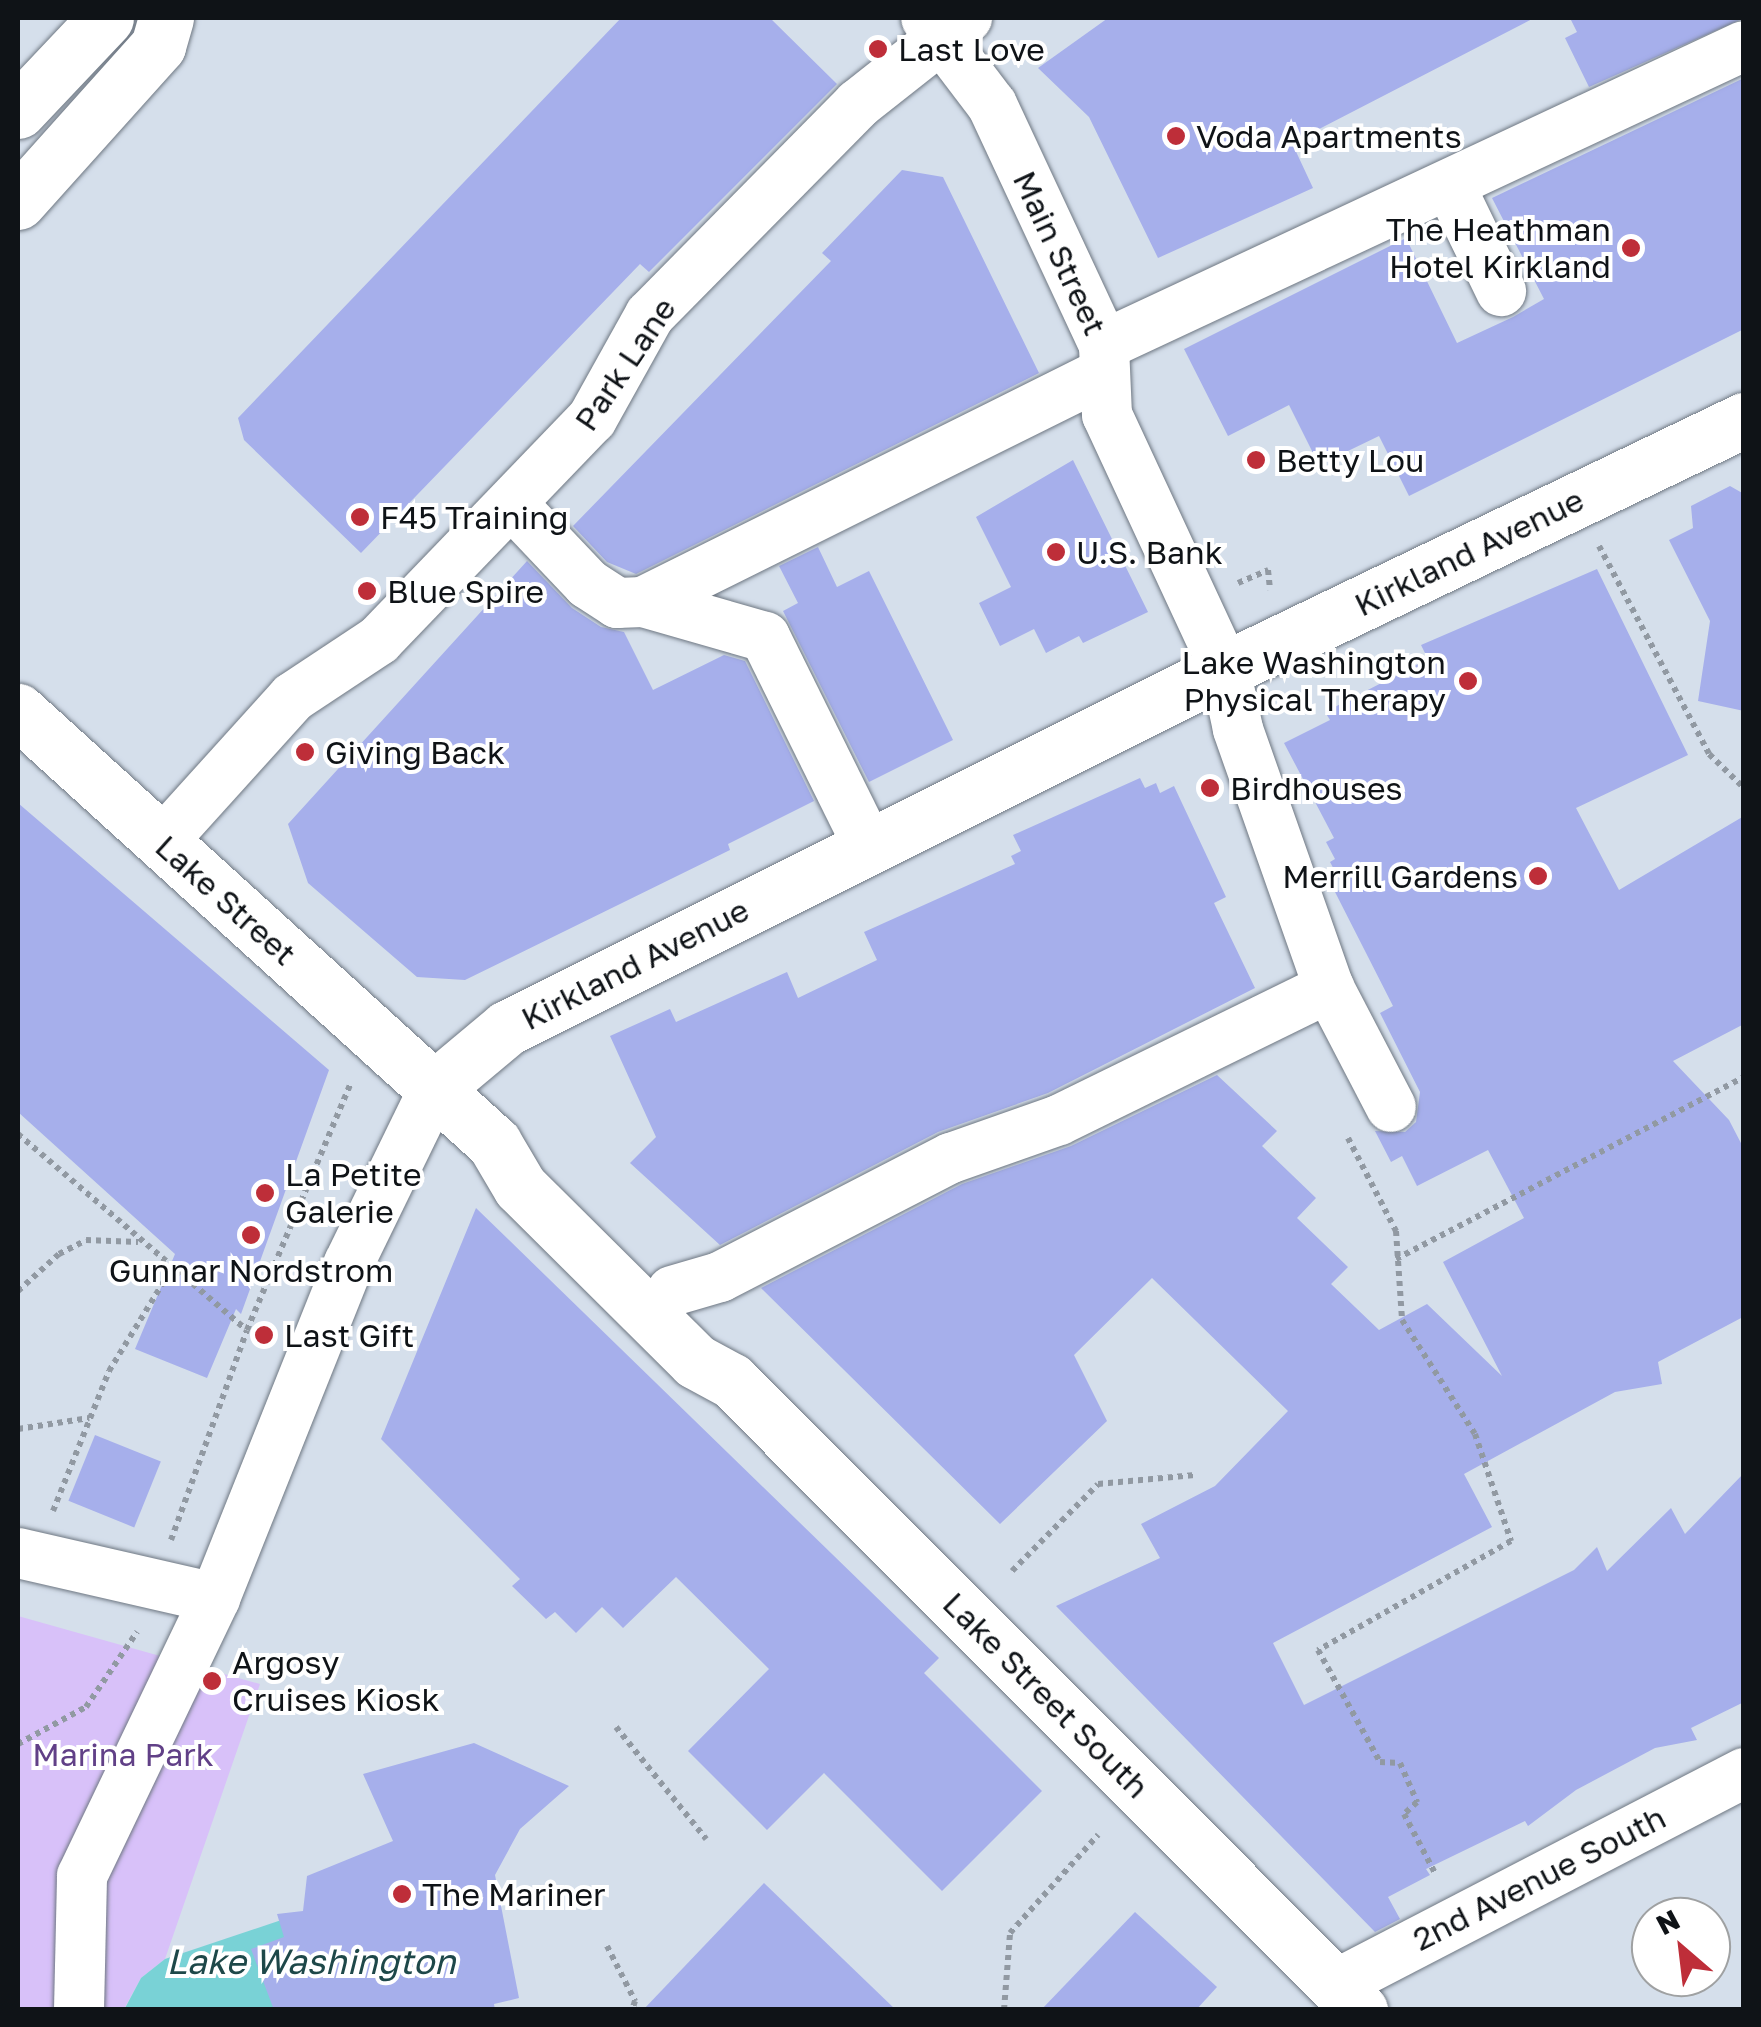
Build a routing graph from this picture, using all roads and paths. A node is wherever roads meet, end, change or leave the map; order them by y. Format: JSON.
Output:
{"nodes":[{"id":1,"x":106,"y":18,"type":"edge"},
{"id":2,"x":166,"y":18,"type":"edge"},
{"id":3,"x":944,"y":25,"type":"edge"},
{"id":4,"x":1744,"y":46,"type":"edge"},
{"id":5,"x":29,"y":100,"type":"edge"},
{"id":6,"x":36,"y":183,"type":"edge"},
{"id":7,"x":1450,"y":186,"type":"junction"},
{"id":8,"x":1501,"y":291,"type":"dead end"},
{"id":9,"x":1103,"y":360,"type":"junction"},
{"id":10,"x":1744,"y":420,"type":"edge"},
{"id":11,"x":1575,"y":501,"type":"junction"},
{"id":12,"x":512,"y":504,"type":"junction"},
{"id":13,"x":1233,"y":586,"type":"dead end"},
{"id":14,"x":1271,"y":596,"type":"dead end"},
{"id":15,"x":643,"y":602,"type":"junction"},
{"id":16,"x":1225,"y":669,"type":"junction"},
{"id":17,"x":18,"y":711,"type":"edge"},
{"id":18,"x":1744,"y":788,"type":"edge"},
{"id":19,"x":162,"y":842,"type":"junction"},
{"id":20,"x":869,"y":847,"type":"junction"},
{"id":21,"x":1329,"y":988,"type":"junction"},
{"id":22,"x":352,"y":1076,"type":"dead end"},
{"id":23,"x":1744,"y":1078,"type":"edge"},
{"id":24,"x":434,"y":1088,"type":"junction"},
{"id":25,"x":1391,"y":1106,"type":"dead end"},
{"id":26,"x":1338,"y":1119,"type":"dead end"},
{"id":27,"x":18,"y":1134,"type":"edge"},
{"id":28,"x":494,"y":1143,"type":"junction"},
{"id":29,"x":140,"y":1242,"type":"junction"},
{"id":30,"x":1395,"y":1260,"type":"junction"},
{"id":31,"x":171,"y":1270,"type":"junction"},
{"id":32,"x":672,"y":1291,"type":"junction"},
{"id":33,"x":18,"y":1292,"type":"edge"},
{"id":34,"x":246,"y":1330,"type":"junction"},
{"id":35,"x":732,"y":1380,"type":"junction"},
{"id":36,"x":90,"y":1418,"type":"junction"},
{"id":37,"x":18,"y":1429,"type":"edge"},
{"id":38,"x":1195,"y":1475,"type":"dead end"},
{"id":39,"x":67,"y":1522,"type":"dead end"},
{"id":40,"x":154,"y":1537,"type":"dead end"},
{"id":41,"x":18,"y":1552,"type":"edge"},
{"id":42,"x":1012,"y":1570,"type":"dead end"},
{"id":43,"x":215,"y":1598,"type":"junction"},
{"id":44,"x":140,"y":1628,"type":"dead end"},
{"id":45,"x":616,"y":1726,"type":"dead end"},
{"id":46,"x":18,"y":1744,"type":"edge"},
{"id":47,"x":1744,"y":1772,"type":"edge"},
{"id":48,"x":1098,"y":1835,"type":"dead end"},
{"id":49,"x":706,"y":1840,"type":"dead end"},
{"id":50,"x":1441,"y":1884,"type":"dead end"},
{"id":51,"x":607,"y":1946,"type":"dead end"},
{"id":52,"x":1348,"y":1998,"type":"edge"},
{"id":53,"x":79,"y":2010,"type":"edge"},
{"id":54,"x":632,"y":2010,"type":"edge"},
{"id":55,"x":1004,"y":2010,"type":"edge"}],
"edges":[{"from":1,"to":5,"type":"main road"},
{"from":2,"to":6,"type":"main road"},
{"from":3,"to":9,"type":"street","name":"Main Street"},
{"from":3,"to":12,"type":"street","name":"Park Lane"},
{"from":4,"to":7,"type":"street"},
{"from":5,"to":6,"type":"main road"},
{"from":7,"to":8,"type":"street"},
{"from":7,"to":9,"type":"street"},
{"from":9,"to":15,"type":"street"},
{"from":9,"to":16,"type":"street","name":"Main Street"},
{"from":10,"to":11,"type":"main road","name":"Kirkland Avenue"},
{"from":11,"to":16,"type":"main road","name":"Kirkland Avenue"},
{"from":11,"to":18,"type":"path"},
{"from":12,"to":15,"type":"street"},
{"from":12,"to":19,"type":"street","name":"Park Lane"},
{"from":13,"to":14,"type":"path"},
{"from":15,"to":20,"type":"street"},
{"from":16,"to":20,"type":"main road","name":"Kirkland Avenue"},
{"from":16,"to":21,"type":"street","name":"Main Street"},
{"from":17,"to":19,"type":"main road","name":"Lake Street"},
{"from":19,"to":24,"type":"main road","name":"Lake Street"},
{"from":20,"to":24,"type":"main road","name":"Kirkland Avenue"},
{"from":21,"to":25,"type":"street","name":"Main Street"},
{"from":21,"to":32,"type":"street"},
{"from":22,"to":34,"type":"path"},
{"from":23,"to":30,"type":"path"},
{"from":24,"to":28,"type":"main road","name":"Lake Street South"},
{"from":24,"to":43,"type":"street","name":"Kirkland Avenue"},
{"from":26,"to":30,"type":"path"},
{"from":27,"to":29,"type":"path"},
{"from":28,"to":32,"type":"main road","name":"Lake Street South"},
{"from":28,"to":35,"type":"main road","name":"Lake Street South"},
{"from":29,"to":31,"type":"path"},
{"from":29,"to":33,"type":"path"},
{"from":30,"to":50,"type":"path"},
{"from":31,"to":34,"type":"path"},
{"from":31,"to":36,"type":"path"},
{"from":32,"to":35,"type":"main road","name":"Lake Street South"},
{"from":34,"to":40,"type":"path"},
{"from":35,"to":52,"type":"main road","name":"Lake Street South"},
{"from":36,"to":37,"type":"path"},
{"from":36,"to":39,"type":"path"},
{"from":38,"to":42,"type":"path"},
{"from":41,"to":43,"type":"street"},
{"from":43,"to":53,"type":"street","name":"Kirkland Avenue"},
{"from":44,"to":46,"type":"path"},
{"from":45,"to":49,"type":"path"},
{"from":47,"to":52,"type":"street","name":"2nd Avenue South"},
{"from":48,"to":55,"type":"path"},
{"from":51,"to":54,"type":"path"}]}
